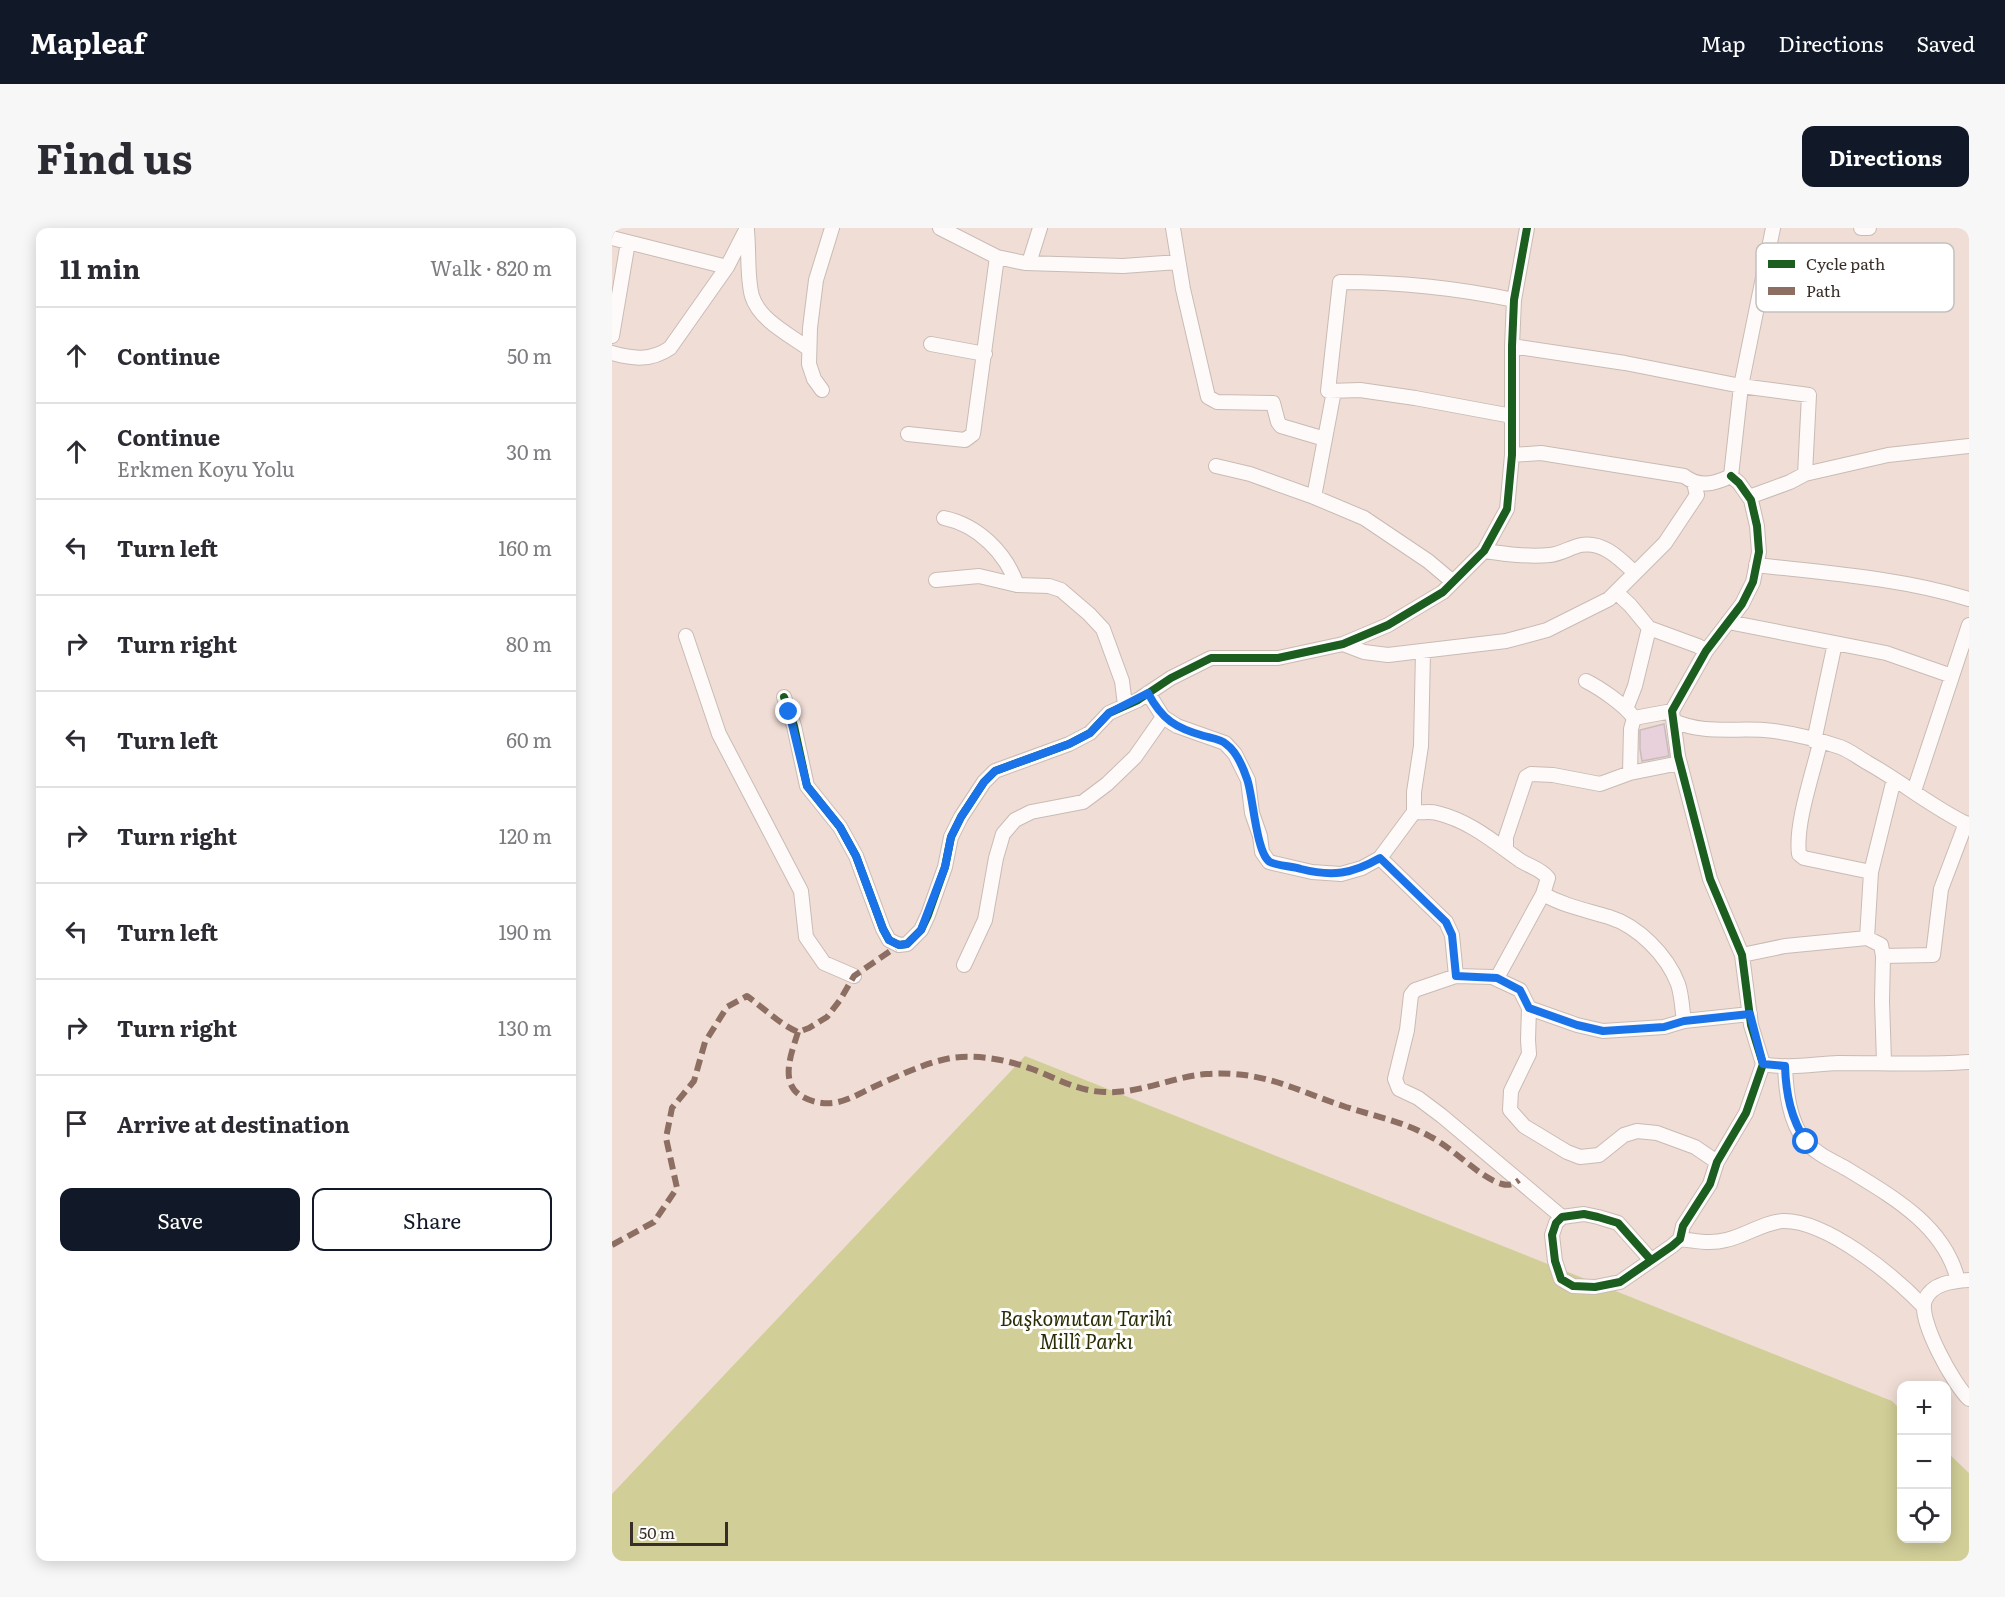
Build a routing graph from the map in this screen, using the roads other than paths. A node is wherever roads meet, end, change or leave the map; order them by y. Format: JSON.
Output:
{"nodes":[{"id":1,"x":832,"y":228,"type":"edge"},
{"id":2,"x":940,"y":228,"type":"edge"},
{"id":3,"x":1040,"y":228,"type":"edge"},
{"id":4,"x":1173,"y":228,"type":"edge"},
{"id":5,"x":1527,"y":228,"type":"edge"},
{"id":6,"x":1773,"y":228,"type":"edge"},
{"id":7,"x":1860,"y":228,"type":"edge"},
{"id":8,"x":1869,"y":228,"type":"edge"},
{"id":9,"x":747,"y":229,"type":"edge"},
{"id":10,"x":612,"y":238,"type":"edge"},
{"id":11,"x":627,"y":242,"type":"junction"},
{"id":12,"x":1770,"y":243,"type":"edge"},
{"id":13,"x":998,"y":257,"type":"junction"},
{"id":14,"x":1178,"y":262,"type":"junction"},
{"id":15,"x":1029,"y":263,"type":"junction"},
{"id":16,"x":727,"y":267,"type":"junction"},
{"id":17,"x":1514,"y":300,"type":"junction"},
{"id":18,"x":1756,"y":312,"type":"edge"},
{"id":19,"x":612,"y":336,"type":"edge"},
{"id":20,"x":931,"y":344,"type":"dead end"},
{"id":21,"x":1512,"y":346,"type":"junction"},
{"id":22,"x":809,"y":350,"type":"junction"},
{"id":23,"x":612,"y":353,"type":"edge"},
{"id":24,"x":985,"y":354,"type":"junction"},
{"id":25,"x":1741,"y":386,"type":"junction"},
{"id":26,"x":822,"y":390,"type":"dead end"},
{"id":27,"x":1334,"y":391,"type":"junction"},
{"id":28,"x":1512,"y":416,"type":"junction"},
{"id":29,"x":908,"y":434,"type":"dead end"},
{"id":30,"x":1325,"y":439,"type":"junction"},
{"id":31,"x":1969,"y":446,"type":"edge"},
{"id":32,"x":1512,"y":455,"type":"junction"},
{"id":33,"x":1216,"y":466,"type":"dead end"},
{"id":34,"x":1805,"y":474,"type":"junction"},
{"id":35,"x":1731,"y":476,"type":"junction"},
{"id":36,"x":1694,"y":483,"type":"junction"},
{"id":37,"x":1314,"y":497,"type":"junction"},
{"id":38,"x":1749,"y":497,"type":"junction"},
{"id":39,"x":944,"y":518,"type":"dead end"},
{"id":40,"x":1484,"y":551,"type":"junction"},
{"id":41,"x":1756,"y":565,"type":"junction"},
{"id":42,"x":1634,"y":572,"type":"junction"},
{"id":43,"x":936,"y":580,"type":"dead end"},
{"id":44,"x":1453,"y":582,"type":"junction"},
{"id":45,"x":1017,"y":585,"type":"junction"},
{"id":46,"x":1616,"y":592,"type":"junction"},
{"id":47,"x":1969,"y":599,"type":"edge"},
{"id":48,"x":1728,"y":622,"type":"junction"},
{"id":49,"x":1969,"y":625,"type":"edge"},
{"id":50,"x":1649,"y":628,"type":"junction"},
{"id":51,"x":686,"y":636,"type":"dead end"},
{"id":52,"x":1835,"y":643,"type":"junction"},
{"id":53,"x":1343,"y":644,"type":"junction"},
{"id":54,"x":1706,"y":651,"type":"junction"},
{"id":55,"x":1423,"y":652,"type":"junction"},
{"id":56,"x":1964,"y":658,"type":"edge"},
{"id":57,"x":1952,"y":676,"type":"junction"},
{"id":58,"x":1586,"y":681,"type":"dead end"},
{"id":59,"x":1148,"y":693,"type":"junction"},
{"id":60,"x":784,"y":697,"type":"dead end"},
{"id":61,"x":1125,"y":705,"type":"junction"},
{"id":62,"x":1630,"y":713,"type":"junction"},
{"id":63,"x":1673,"y":716,"type":"junction"},
{"id":64,"x":1163,"y":717,"type":"junction"},
{"id":65,"x":1817,"y":742,"type":"junction"},
{"id":66,"x":1680,"y":763,"type":"junction"},
{"id":67,"x":1630,"y":773,"type":"junction"},
{"id":68,"x":1894,"y":779,"type":"junction"},
{"id":69,"x":1914,"y":791,"type":"junction"},
{"id":70,"x":1414,"y":812,"type":"junction"},
{"id":71,"x":1968,"y":824,"type":"edge"},
{"id":72,"x":1506,"y":848,"type":"junction"},
{"id":73,"x":1380,"y":858,"type":"junction"},
{"id":74,"x":1872,"y":872,"type":"junction"},
{"id":75,"x":1543,"y":894,"type":"junction"},
{"id":76,"x":1867,"y":938,"type":"junction"},
{"id":77,"x":1742,"y":955,"type":"junction"},
{"id":78,"x":1883,"y":956,"type":"junction"},
{"id":79,"x":964,"y":965,"type":"dead end"},
{"id":80,"x":854,"y":976,"type":"dead end"},
{"id":81,"x":1456,"y":976,"type":"junction"},
{"id":82,"x":1497,"y":978,"type":"junction"},
{"id":83,"x":1529,"y":1008,"type":"junction"},
{"id":84,"x":1750,"y":1014,"type":"junction"},
{"id":85,"x":1684,"y":1021,"type":"junction"},
{"id":86,"x":1884,"y":1062,"type":"junction"},
{"id":87,"x":1969,"y":1062,"type":"edge"},
{"id":88,"x":1763,"y":1064,"type":"junction"},
{"id":89,"x":1785,"y":1066,"type":"junction"},
{"id":90,"x":1717,"y":1162,"type":"junction"},
{"id":91,"x":1562,"y":1217,"type":"junction"},
{"id":92,"x":1680,"y":1239,"type":"junction"},
{"id":93,"x":1650,"y":1259,"type":"junction"},
{"id":94,"x":1963,"y":1280,"type":"edge"},
{"id":95,"x":1923,"y":1306,"type":"junction"},
{"id":96,"x":1969,"y":1399,"type":"edge"}],
"edges":[{"from":1,"to":22,"type":"street"},
{"from":2,"to":13,"type":"street"},
{"from":3,"to":15,"type":"street"},
{"from":4,"to":14,"type":"street"},
{"from":5,"to":17,"type":"street"},
{"from":6,"to":12,"type":"street"},
{"from":7,"to":8,"type":"street"},
{"from":9,"to":16,"type":"street"},
{"from":9,"to":22,"type":"street"},
{"from":10,"to":11,"type":"street"},
{"from":11,"to":16,"type":"street"},
{"from":11,"to":19,"type":"street"},
{"from":13,"to":15,"type":"street"},
{"from":13,"to":24,"type":"street"},
{"from":14,"to":15,"type":"street"},
{"from":14,"to":30,"type":"street"},
{"from":16,"to":23,"type":"street"},
{"from":17,"to":21,"type":"street"},
{"from":17,"to":27,"type":"street"},
{"from":18,"to":25,"type":"street"},
{"from":20,"to":24,"type":"street"},
{"from":21,"to":25,"type":"street"},
{"from":21,"to":28,"type":"street"},
{"from":22,"to":26,"type":"street"},
{"from":24,"to":29,"type":"street"},
{"from":25,"to":34,"type":"street"},
{"from":25,"to":35,"type":"street"},
{"from":27,"to":28,"type":"street"},
{"from":27,"to":30,"type":"street"},
{"from":28,"to":32,"type":"street"},
{"from":30,"to":37,"type":"street"},
{"from":31,"to":34,"type":"street"},
{"from":32,"to":36,"type":"street"},
{"from":32,"to":40,"type":"street"},
{"from":33,"to":37,"type":"street"},
{"from":34,"to":38,"type":"street"},
{"from":35,"to":36,"type":"street"},
{"from":35,"to":38,"type":"street"},
{"from":36,"to":42,"type":"street"},
{"from":37,"to":44,"type":"street"},
{"from":38,"to":41,"type":"street"},
{"from":39,"to":45,"type":"street"},
{"from":40,"to":42,"type":"street"},
{"from":40,"to":44,"type":"street"},
{"from":41,"to":47,"type":"street"},
{"from":41,"to":48,"type":"street"},
{"from":42,"to":46,"type":"street"},
{"from":43,"to":45,"type":"street"},
{"from":44,"to":53,"type":"street"},
{"from":45,"to":61,"type":"street"},
{"from":46,"to":50,"type":"street"},
{"from":46,"to":55,"type":"street"},
{"from":48,"to":52,"type":"street"},
{"from":48,"to":54,"type":"street"},
{"from":49,"to":56,"type":"street"},
{"from":50,"to":54,"type":"street"},
{"from":50,"to":62,"type":"street"},
{"from":51,"to":80,"type":"street"},
{"from":52,"to":57,"type":"street"},
{"from":52,"to":65,"type":"street"},
{"from":53,"to":55,"type":"street"},
{"from":53,"to":59,"type":"street"},
{"from":54,"to":63,"type":"street"},
{"from":55,"to":70,"type":"street"},
{"from":56,"to":57,"type":"street"},
{"from":57,"to":69,"type":"street"},
{"from":58,"to":62,"type":"street"},
{"from":59,"to":61,"type":"street"},
{"from":59,"to":64,"type":"street"},
{"from":60,"to":61,"type":"street"},
{"from":62,"to":63,"type":"street"},
{"from":62,"to":67,"type":"street"},
{"from":63,"to":65,"type":"street"},
{"from":63,"to":66,"type":"street"},
{"from":64,"to":73,"type":"street"},
{"from":64,"to":79,"type":"street"},
{"from":65,"to":68,"type":"street"},
{"from":65,"to":74,"type":"street"},
{"from":66,"to":67,"type":"street"},
{"from":66,"to":77,"type":"street"},
{"from":67,"to":72,"type":"street"},
{"from":68,"to":69,"type":"street"},
{"from":68,"to":74,"type":"street"},
{"from":69,"to":71,"type":"street"},
{"from":70,"to":72,"type":"street"},
{"from":70,"to":73,"type":"street"},
{"from":71,"to":78,"type":"street"},
{"from":72,"to":75,"type":"street"},
{"from":73,"to":81,"type":"street"},
{"from":74,"to":76,"type":"street"},
{"from":75,"to":82,"type":"street"},
{"from":75,"to":85,"type":"street"},
{"from":76,"to":77,"type":"street"},
{"from":76,"to":78,"type":"street"},
{"from":77,"to":84,"type":"street"},
{"from":78,"to":86,"type":"street"},
{"from":81,"to":82,"type":"street"},
{"from":81,"to":91,"type":"street"},
{"from":82,"to":83,"type":"street"},
{"from":83,"to":85,"type":"street"},
{"from":83,"to":90,"type":"street"},
{"from":84,"to":85,"type":"street"},
{"from":84,"to":88,"type":"street"},
{"from":86,"to":87,"type":"street"},
{"from":86,"to":89,"type":"street"},
{"from":88,"to":89,"type":"street"},
{"from":88,"to":90,"type":"street"},
{"from":89,"to":94,"type":"street"},
{"from":90,"to":92,"type":"street"},
{"from":91,"to":93,"type":"street"},
{"from":91,"to":93,"type":"street"},
{"from":92,"to":93,"type":"street"},
{"from":92,"to":95,"type":"street"},
{"from":94,"to":95,"type":"street"},
{"from":95,"to":96,"type":"street"}]}
